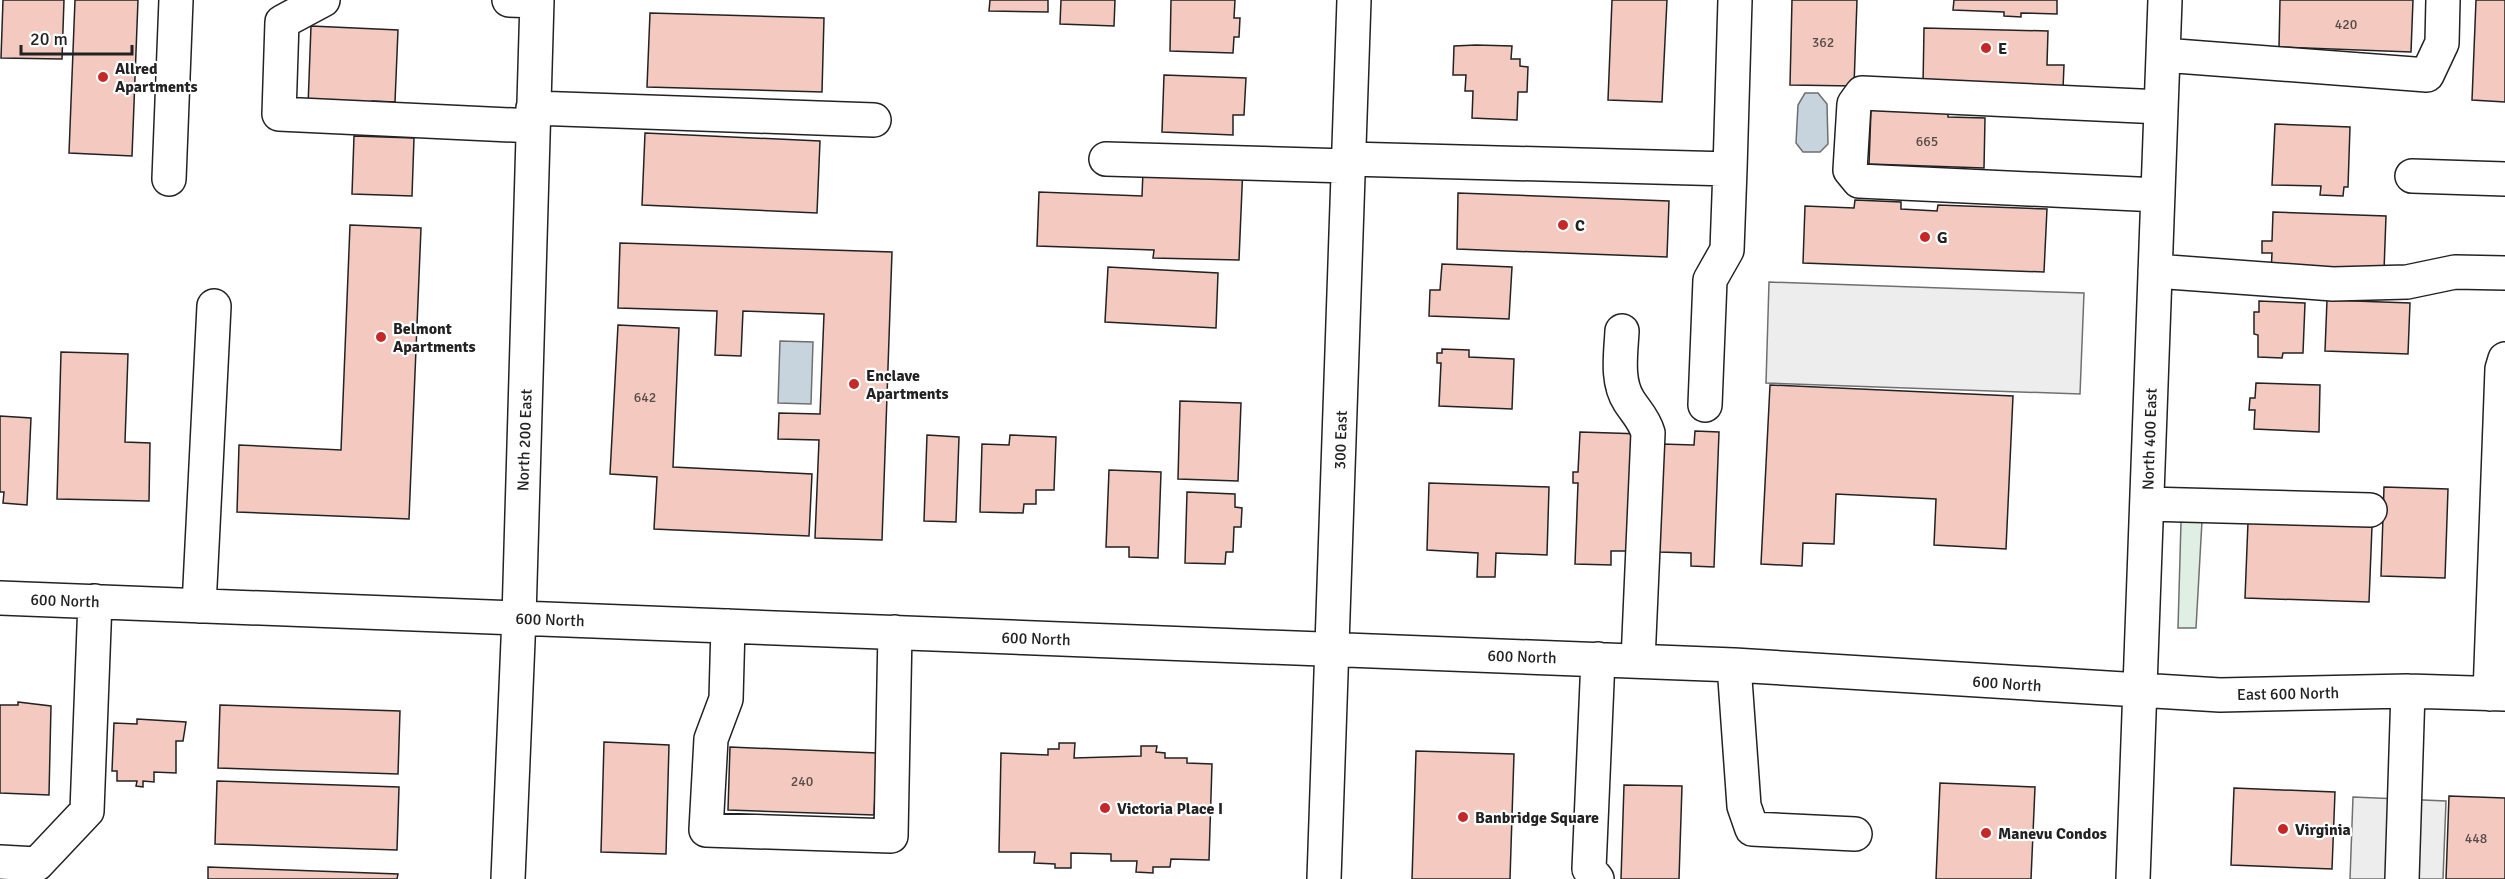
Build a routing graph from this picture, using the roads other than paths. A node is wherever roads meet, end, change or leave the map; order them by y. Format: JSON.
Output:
{"nodes":[{"id":1,"x":176,"y":0,"type":"edge"},
{"id":2,"x":323,"y":0,"type":"edge"},
{"id":3,"x":508,"y":0,"type":"edge"},
{"id":4,"x":537,"y":0,"type":"edge"},
{"id":5,"x":1354,"y":0,"type":"edge"},
{"id":6,"x":1735,"y":0,"type":"edge"},
{"id":7,"x":2165,"y":0,"type":"edge"},
{"id":8,"x":2443,"y":0,"type":"edge"},
{"id":9,"x":2163,"y":55,"type":"junction"},
{"id":10,"x":2161,"y":107,"type":"junction"},
{"id":11,"x":533,"y":117,"type":"junction"},
{"id":12,"x":874,"y":120,"type":"dead end"},
{"id":13,"x":1137,"y":140,"type":"dead end"},
{"id":14,"x":1349,"y":158,"type":"junction"},
{"id":15,"x":1106,"y":159,"type":"dead end"},
{"id":16,"x":1730,"y":169,"type":"junction"},
{"id":17,"x":2412,"y":176,"type":"dead end"},
{"id":18,"x":168,"y":179,"type":"dead end"},
{"id":19,"x":2505,"y":179,"type":"edge"},
{"id":20,"x":2158,"y":195,"type":"junction"},
{"id":21,"x":2155,"y":271,"type":"junction"},
{"id":22,"x":2505,"y":273,"type":"edge"},
{"id":23,"x":214,"y":306,"type":"dead end"},
{"id":24,"x":1622,"y":331,"type":"dead end"},
{"id":25,"x":2505,"y":359,"type":"edge"},
{"id":26,"x":1705,"y":405,"type":"dead end"},
{"id":27,"x":2147,"y":504,"type":"junction"},
{"id":28,"x":2370,"y":510,"type":"dead end"},
{"id":29,"x":0,"y":598,"type":"edge"},
{"id":30,"x":95,"y":601,"type":"junction"},
{"id":31,"x":200,"y":606,"type":"junction"},
{"id":32,"x":519,"y":617,"type":"junction"},
{"id":33,"x":728,"y":626,"type":"junction"},
{"id":34,"x":895,"y":632,"type":"junction"},
{"id":35,"x":1332,"y":649,"type":"junction"},
{"id":36,"x":1598,"y":659,"type":"junction"},
{"id":37,"x":1638,"y":661,"type":"junction"},
{"id":38,"x":1734,"y":665,"type":"junction"},
{"id":39,"x":2072,"y":687,"type":"joint"},
{"id":40,"x":2140,"y":691,"type":"junction"},
{"id":41,"x":2408,"y":691,"type":"junction"},
{"id":42,"x":2497,"y":694,"type":"edge"},
{"id":43,"x":1855,"y":834,"type":"dead end"},
{"id":44,"x":0,"y":862,"type":"edge"},
{"id":45,"x":37,"y":871,"type":"edge"},
{"id":46,"x":508,"y":879,"type":"edge"},
{"id":47,"x":1324,"y":879,"type":"edge"},
{"id":48,"x":1597,"y":879,"type":"edge"},
{"id":49,"x":2133,"y":879,"type":"edge"},
{"id":50,"x":2402,"y":879,"type":"edge"}],
"edges":[{"from":1,"to":18,"type":"street"},
{"from":2,"to":11,"type":"street"},
{"from":3,"to":4,"type":"street"},
{"from":4,"to":11,"type":"street","name":"North 200 East"},
{"from":5,"to":14,"type":"street","name":"300 East"},
{"from":6,"to":16,"type":"street"},
{"from":7,"to":9,"type":"street","name":"North 400 East"},
{"from":8,"to":9,"type":"street"},
{"from":9,"to":10,"type":"street","name":"North 400 East"},
{"from":10,"to":20,"type":"street","name":"North 400 East"},
{"from":10,"to":20,"type":"street"},
{"from":11,"to":12,"type":"street"},
{"from":11,"to":32,"type":"street","name":"North 200 East"},
{"from":13,"to":14,"type":"street"},
{"from":14,"to":15,"type":"street"},
{"from":14,"to":16,"type":"street"},
{"from":14,"to":35,"type":"street","name":"300 East"},
{"from":16,"to":26,"type":"street"},
{"from":17,"to":19,"type":"street"},
{"from":20,"to":21,"type":"street","name":"North 400 East"},
{"from":21,"to":22,"type":"street"},
{"from":21,"to":27,"type":"street","name":"North 400 East"},
{"from":23,"to":31,"type":"street"},
{"from":24,"to":37,"type":"street"},
{"from":25,"to":42,"type":"street"},
{"from":27,"to":28,"type":"street"},
{"from":27,"to":40,"type":"street","name":"North 400 East"},
{"from":29,"to":30,"type":"street","name":"600 North"},
{"from":30,"to":31,"type":"street","name":"600 North"},
{"from":30,"to":45,"type":"street"},
{"from":31,"to":32,"type":"street","name":"600 North"},
{"from":32,"to":33,"type":"street","name":"600 North"},
{"from":32,"to":46,"type":"street","name":"North 200 East"},
{"from":33,"to":34,"type":"street","name":"600 North"},
{"from":33,"to":34,"type":"street"},
{"from":34,"to":35,"type":"street","name":"600 North"},
{"from":35,"to":36,"type":"street","name":"600 North"},
{"from":35,"to":47,"type":"street","name":"300 East"},
{"from":36,"to":37,"type":"street","name":"600 North"},
{"from":36,"to":48,"type":"street"},
{"from":37,"to":38,"type":"street","name":"600 North"},
{"from":38,"to":39,"type":"street","name":"600 North"},
{"from":38,"to":43,"type":"street"},
{"from":39,"to":40,"type":"street","name":"East 600 North"},
{"from":40,"to":41,"type":"street","name":"East 600 North"},
{"from":40,"to":49,"type":"street","name":"North 400 East"},
{"from":41,"to":42,"type":"street","name":"East 600 North"},
{"from":41,"to":50,"type":"street"},
{"from":44,"to":45,"type":"street"}]}
